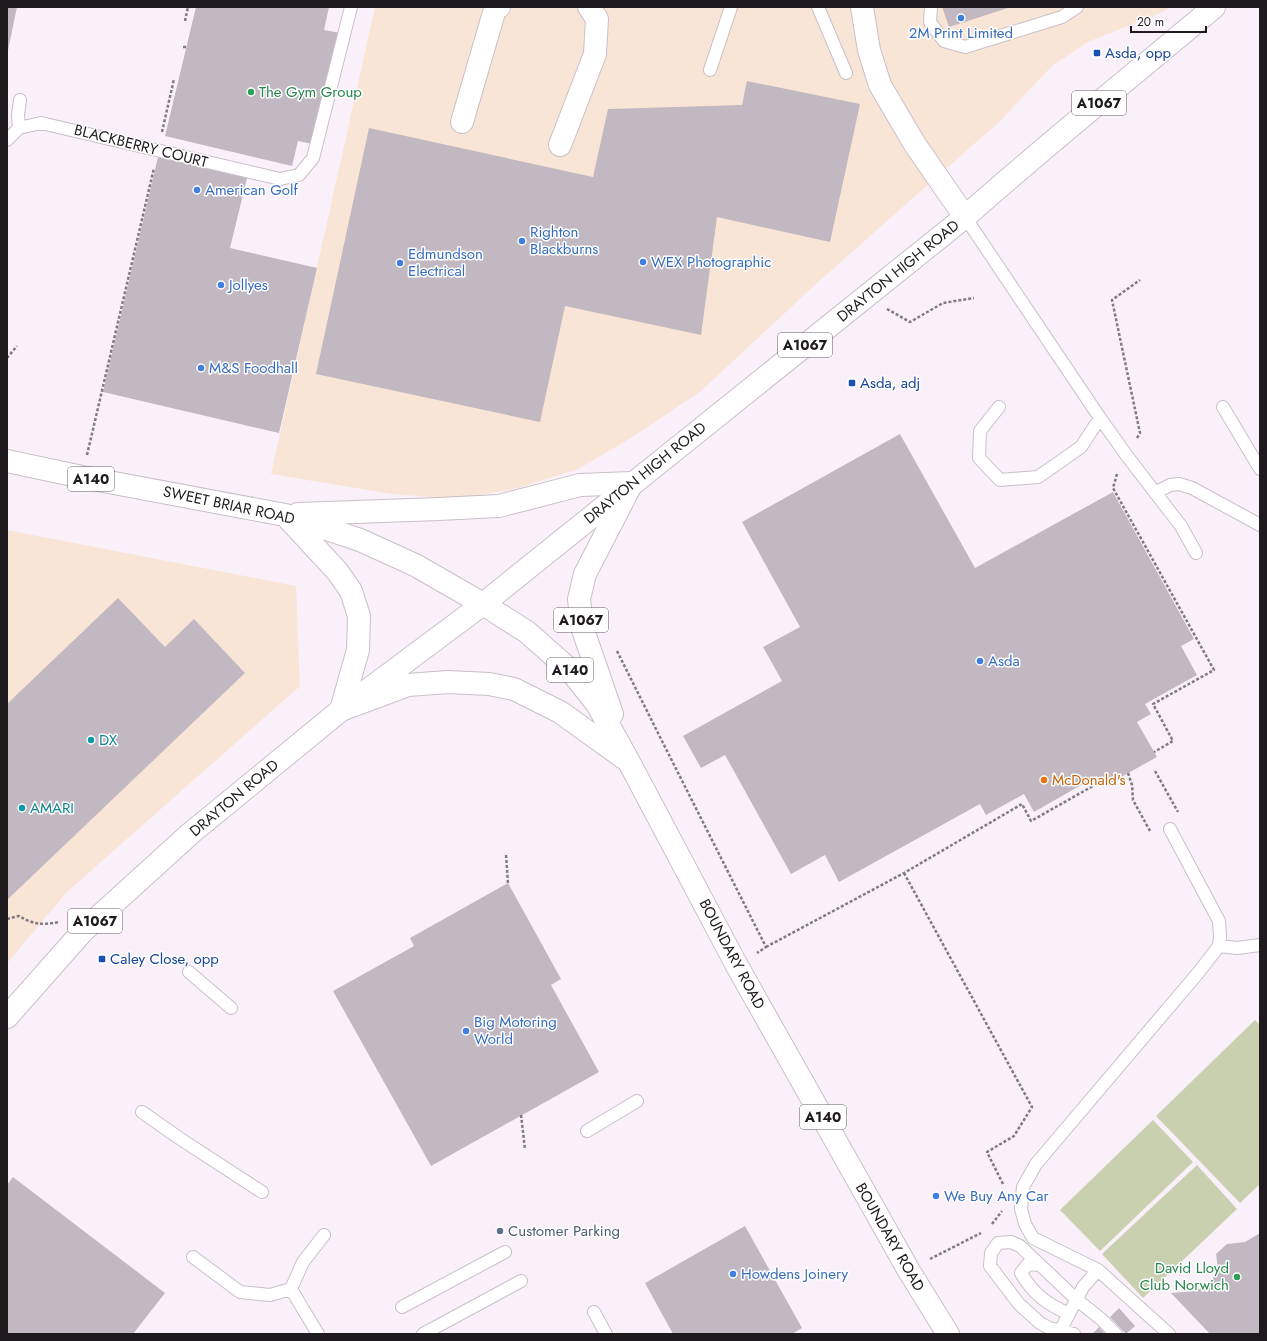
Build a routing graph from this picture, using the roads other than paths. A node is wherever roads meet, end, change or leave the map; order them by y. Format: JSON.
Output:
{"nodes":[{"id":1,"x":351,"y":7,"type":"edge"},
{"id":2,"x":500,"y":7,"type":"edge"},
{"id":3,"x":589,"y":7,"type":"edge"},
{"id":4,"x":731,"y":7,"type":"edge"},
{"id":5,"x":818,"y":7,"type":"edge"},
{"id":6,"x":862,"y":7,"type":"edge"},
{"id":7,"x":931,"y":7,"type":"edge"},
{"id":8,"x":1077,"y":7,"type":"edge"},
{"id":9,"x":1214,"y":7,"type":"edge"},
{"id":10,"x":710,"y":70,"type":"dead end"},
{"id":11,"x":846,"y":73,"type":"dead end"},
{"id":12,"x":20,"y":100,"type":"dead end"},
{"id":13,"x":462,"y":122,"type":"dead end"},
{"id":14,"x":19,"y":128,"type":"junction"},
{"id":15,"x":7,"y":140,"type":"edge"},
{"id":16,"x":560,"y":145,"type":"dead end"},
{"id":17,"x":965,"y":217,"type":"junction"},
{"id":18,"x":999,"y":407,"type":"dead end"},
{"id":19,"x":1223,"y":408,"type":"dead end"},
{"id":20,"x":1100,"y":418,"type":"junction"},
{"id":21,"x":7,"y":461,"type":"edge"},
{"id":22,"x":1260,"y":469,"type":"edge"},
{"id":23,"x":632,"y":482,"type":"junction"},
{"id":24,"x":1155,"y":493,"type":"junction"},
{"id":25,"x":285,"y":514,"type":"junction"},
{"id":26,"x":1258,"y":523,"type":"edge"},
{"id":27,"x":1196,"y":553,"type":"dead end"},
{"id":28,"x":483,"y":604,"type":"junction"},
{"id":29,"x":341,"y":710,"type":"junction"},
{"id":30,"x":630,"y":762,"type":"junction"},
{"id":31,"x":1170,"y":829,"type":"dead end"},
{"id":32,"x":1260,"y":945,"type":"edge"},
{"id":33,"x":1219,"y":946,"type":"junction"},
{"id":34,"x":189,"y":972,"type":"dead end"},
{"id":35,"x":231,"y":1008,"type":"dead end"},
{"id":36,"x":7,"y":1017,"type":"edge"},
{"id":37,"x":637,"y":1101,"type":"dead end"},
{"id":38,"x":142,"y":1112,"type":"dead end"},
{"id":39,"x":587,"y":1131,"type":"dead end"},
{"id":40,"x":262,"y":1192,"type":"dead end"},
{"id":41,"x":324,"y":1235,"type":"dead end"},
{"id":42,"x":505,"y":1252,"type":"dead end"},
{"id":43,"x":193,"y":1257,"type":"dead end"},
{"id":44,"x":1040,"y":1265,"type":"junction"},
{"id":45,"x":1098,"y":1270,"type":"junction"},
{"id":46,"x":521,"y":1281,"type":"dead end"},
{"id":47,"x":291,"y":1289,"type":"junction"},
{"id":48,"x":1076,"y":1299,"type":"junction"},
{"id":49,"x":402,"y":1306,"type":"dead end"},
{"id":50,"x":594,"y":1312,"type":"dead end"},
{"id":51,"x":1069,"y":1314,"type":"junction"},
{"id":52,"x":1061,"y":1333,"type":"edge"},
{"id":53,"x":318,"y":1334,"type":"edge"},
{"id":54,"x":423,"y":1334,"type":"edge"},
{"id":55,"x":606,"y":1334,"type":"edge"},
{"id":56,"x":948,"y":1334,"type":"edge"},
{"id":57,"x":1074,"y":1334,"type":"edge"},
{"id":58,"x":1116,"y":1334,"type":"edge"},
{"id":59,"x":1169,"y":1334,"type":"edge"}],
"edges":[{"from":1,"to":14,"type":"lane","name":"BLACKBERRY COURT"},
{"from":2,"to":13,"type":"main road"},
{"from":3,"to":16,"type":"main road"},
{"from":4,"to":10,"type":"lane"},
{"from":5,"to":11,"type":"lane"},
{"from":6,"to":17,"type":"main road"},
{"from":7,"to":8,"type":"lane"},
{"from":9,"to":17,"type":"main road","name":"DRAYTON HIGH ROAD","number":"A1067"},
{"from":12,"to":14,"type":"lane"},
{"from":14,"to":15,"type":"lane"},
{"from":17,"to":20,"type":"lane"},
{"from":17,"to":23,"type":"main road","name":"DRAYTON HIGH ROAD","number":"A1067"},
{"from":18,"to":20,"type":"lane"},
{"from":19,"to":22,"type":"lane"},
{"from":20,"to":24,"type":"lane"},
{"from":21,"to":25,"type":"main road","name":"SWEET BRIAR ROAD","number":"A140"},
{"from":23,"to":25,"type":"main road","number":"A140"},
{"from":23,"to":28,"type":"main road","name":"DRAYTON HIGH ROAD","number":"A1067"},
{"from":23,"to":30,"type":"main road","number":"A1067"},
{"from":24,"to":26,"type":"lane"},
{"from":24,"to":27,"type":"lane"},
{"from":25,"to":28,"type":"main road","name":"SWEET BRIAR ROAD","number":"A140"},
{"from":25,"to":29,"type":"main road"},
{"from":28,"to":29,"type":"main road","name":"DRAYTON ROAD","number":"A1067"},
{"from":28,"to":30,"type":"main road","name":"BOUNDARY ROAD","number":"A140"},
{"from":29,"to":30,"type":"main road","number":"A140"},
{"from":29,"to":36,"type":"main road","name":"DRAYTON ROAD","number":"A1067"},
{"from":30,"to":56,"type":"main road","name":"BOUNDARY ROAD","number":"A140"},
{"from":31,"to":33,"type":"lane"},
{"from":32,"to":33,"type":"lane"},
{"from":33,"to":45,"type":"lane"},
{"from":34,"to":35,"type":"lane"},
{"from":37,"to":39,"type":"lane"},
{"from":38,"to":40,"type":"lane"},
{"from":41,"to":47,"type":"lane"},
{"from":42,"to":49,"type":"lane"},
{"from":43,"to":47,"type":"lane"},
{"from":44,"to":48,"type":"lane"},
{"from":44,"to":51,"type":"lane"},
{"from":44,"to":52,"type":"lane"},
{"from":45,"to":48,"type":"lane"},
{"from":45,"to":59,"type":"lane"},
{"from":46,"to":54,"type":"lane"},
{"from":47,"to":53,"type":"lane"},
{"from":48,"to":51,"type":"lane"},
{"from":48,"to":58,"type":"lane"},
{"from":50,"to":55,"type":"lane"},
{"from":51,"to":52,"type":"lane"},
{"from":52,"to":57,"type":"lane"}]}
